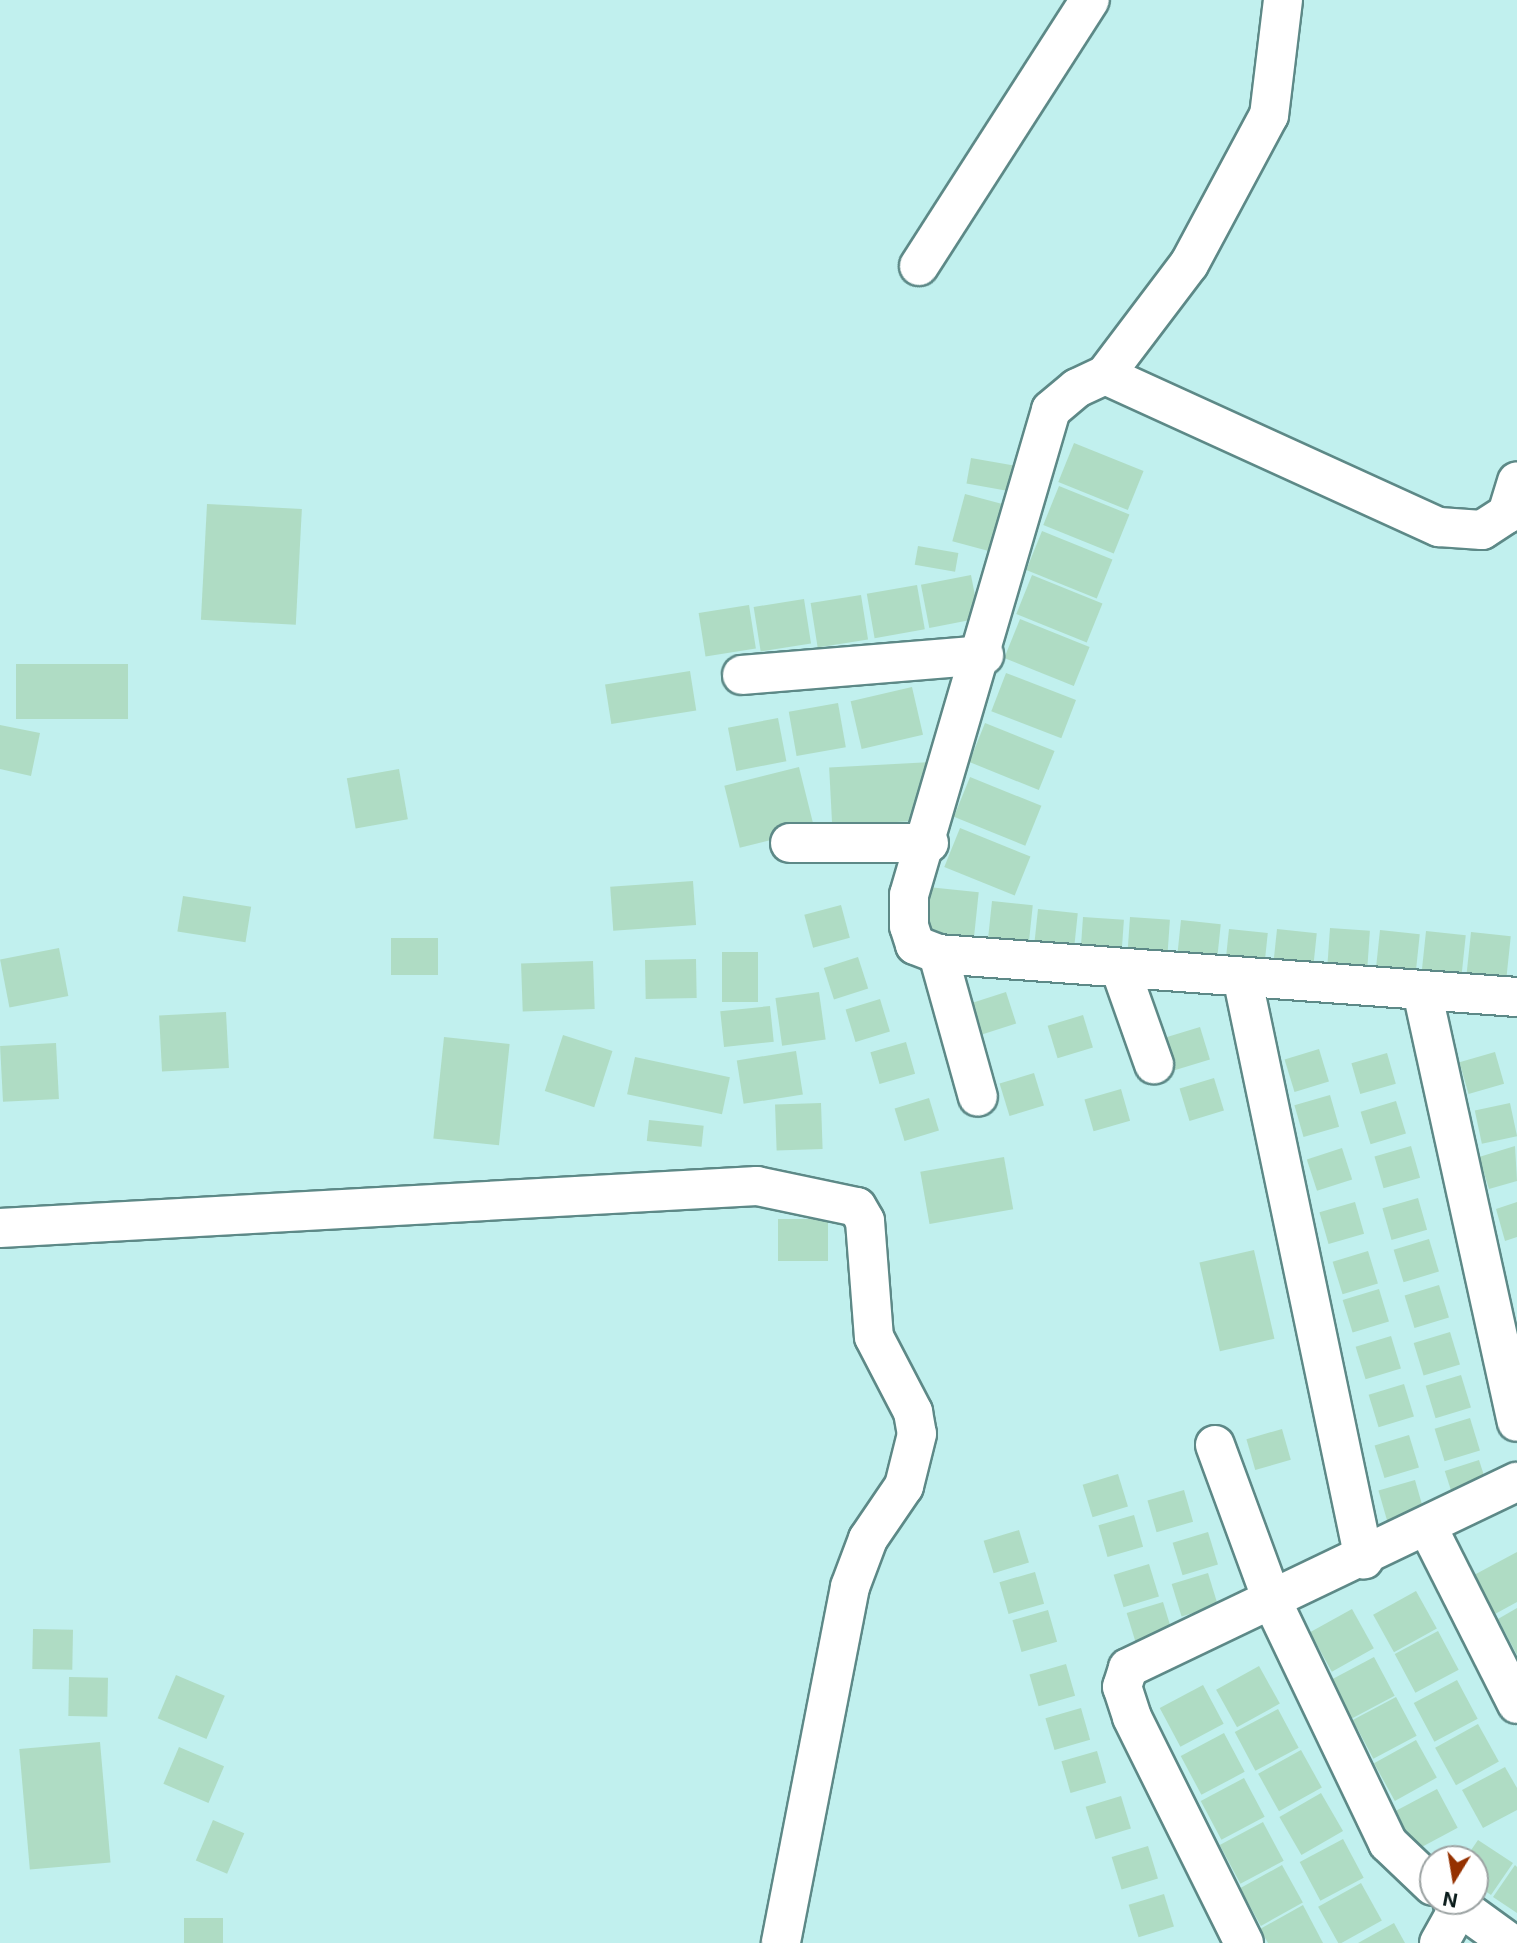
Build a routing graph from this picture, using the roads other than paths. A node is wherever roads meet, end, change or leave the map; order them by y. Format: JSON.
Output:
{"nodes":[{"id":1,"x":1090,"y":0,"type":"edge"},
{"id":2,"x":1283,"y":0,"type":"edge"},
{"id":3,"x":919,"y":266,"type":"dead end"},
{"id":4,"x":1105,"y":375,"type":"junction"},
{"id":5,"x":1517,"y":481,"type":"edge"},
{"id":6,"x":1500,"y":536,"type":"edge"},
{"id":7,"x":984,"y":655,"type":"junction"},
{"id":8,"x":742,"y":675,"type":"dead end"},
{"id":9,"x":790,"y":843,"type":"dead end"},
{"id":10,"x":929,"y":843,"type":"junction"},
{"id":11,"x":938,"y":954,"type":"junction"},
{"id":12,"x":1121,"y":971,"type":"junction"},
{"id":13,"x":1243,"y":981,"type":"junction"},
{"id":14,"x":1422,"y":991,"type":"junction"},
{"id":15,"x":1517,"y":997,"type":"edge"},
{"id":16,"x":1154,"y":1064,"type":"dead end"},
{"id":17,"x":978,"y":1097,"type":"dead end"},
{"id":18,"x":0,"y":1228,"type":"edge"},
{"id":19,"x":1517,"y":1422,"type":"edge"},
{"id":20,"x":1215,"y":1445,"type":"dead end"},
{"id":21,"x":1517,"y":1482,"type":"edge"},
{"id":22,"x":1428,"y":1528,"type":"junction"},
{"id":23,"x":1364,"y":1559,"type":"junction"},
{"id":24,"x":1273,"y":1603,"type":"junction"},
{"id":25,"x":1517,"y":1704,"type":"edge"},
{"id":26,"x":1419,"y":1871,"type":"edge"},
{"id":27,"x":1445,"y":1915,"type":"edge"},
{"id":28,"x":1471,"y":1915,"type":"edge"},
{"id":29,"x":781,"y":1943,"type":"edge"},
{"id":30,"x":1244,"y":1943,"type":"edge"},
{"id":31,"x":1439,"y":1943,"type":"edge"},
{"id":32,"x":1510,"y":1943,"type":"edge"}],
"edges":[{"from":1,"to":3,"type":"street"},
{"from":2,"to":4,"type":"street"},
{"from":4,"to":6,"type":"street"},
{"from":4,"to":7,"type":"street"},
{"from":5,"to":6,"type":"street"},
{"from":7,"to":8,"type":"street"},
{"from":7,"to":10,"type":"street"},
{"from":9,"to":10,"type":"street"},
{"from":10,"to":11,"type":"street"},
{"from":11,"to":12,"type":"street"},
{"from":11,"to":17,"type":"street"},
{"from":12,"to":13,"type":"street"},
{"from":12,"to":16,"type":"street"},
{"from":13,"to":14,"type":"street"},
{"from":13,"to":23,"type":"street"},
{"from":14,"to":15,"type":"street"},
{"from":14,"to":19,"type":"street"},
{"from":18,"to":29,"type":"street"},
{"from":20,"to":24,"type":"street"},
{"from":21,"to":22,"type":"street"},
{"from":22,"to":23,"type":"street"},
{"from":22,"to":25,"type":"street"},
{"from":23,"to":24,"type":"street"},
{"from":24,"to":26,"type":"street"},
{"from":24,"to":30,"type":"street"},
{"from":27,"to":31,"type":"street"},
{"from":28,"to":32,"type":"street"}]}
